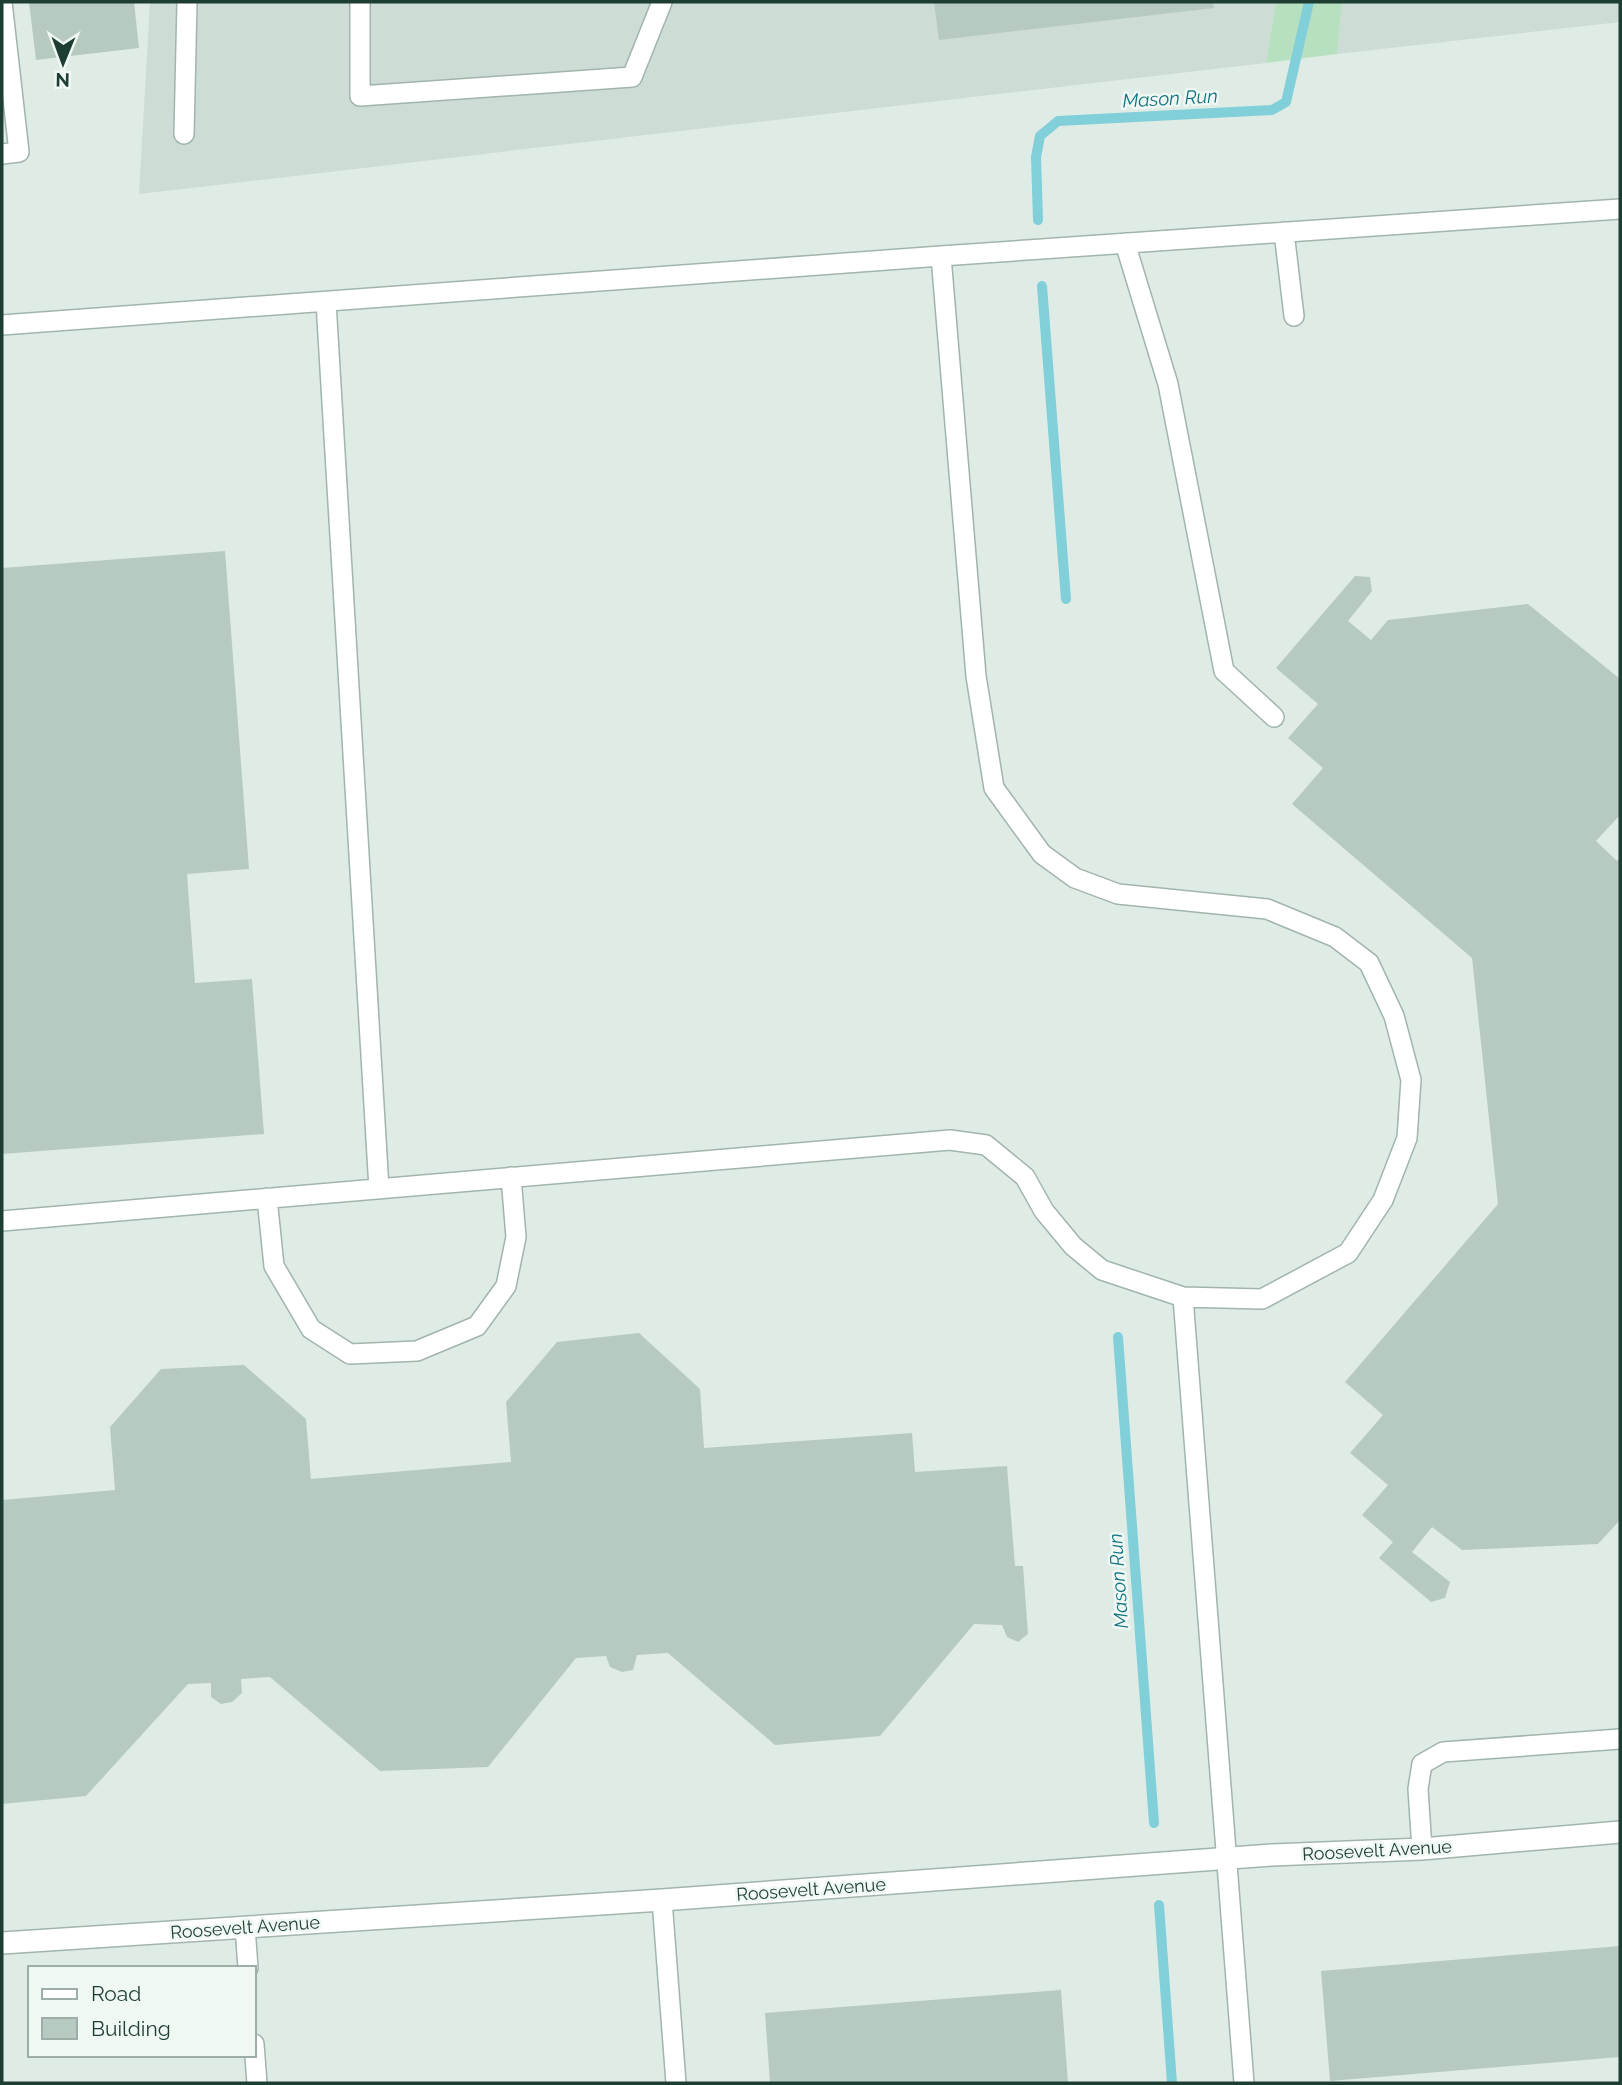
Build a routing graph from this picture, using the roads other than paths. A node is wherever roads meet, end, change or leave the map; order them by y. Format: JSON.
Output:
{"nodes":[{"id":1,"x":2,"y":2,"type":"edge"},
{"id":2,"x":187,"y":2,"type":"edge"},
{"id":3,"x":360,"y":2,"type":"edge"},
{"id":4,"x":662,"y":2,"type":"edge"},
{"id":5,"x":184,"y":134,"type":"dead end"},
{"id":6,"x":2,"y":154,"type":"edge"},
{"id":7,"x":1620,"y":209,"type":"edge"},
{"id":8,"x":1284,"y":232,"type":"junction"},
{"id":9,"x":1125,"y":243,"type":"junction"},
{"id":10,"x":941,"y":256,"type":"junction"},
{"id":11,"x":326,"y":302,"type":"junction"},
{"id":12,"x":1294,"y":316,"type":"dead end"},
{"id":13,"x":2,"y":325,"type":"edge"},
{"id":14,"x":1275,"y":717,"type":"dead end"},
{"id":15,"x":511,"y":1177,"type":"junction"},
{"id":16,"x":379,"y":1189,"type":"junction"},
{"id":17,"x":267,"y":1198,"type":"junction"},
{"id":18,"x":2,"y":1221,"type":"edge"},
{"id":19,"x":1183,"y":1297,"type":"junction"},
{"id":20,"x":1620,"y":1739,"type":"edge"},
{"id":21,"x":1620,"y":1832,"type":"edge"},
{"id":22,"x":1422,"y":1849,"type":"junction"},
{"id":23,"x":1227,"y":1858,"type":"junction"},
{"id":24,"x":662,"y":1900,"type":"junction"},
{"id":25,"x":245,"y":1927,"type":"junction"},
{"id":26,"x":2,"y":1943,"type":"edge"},
{"id":27,"x":248,"y":1966,"type":"edge"},
{"id":28,"x":255,"y":2057,"type":"edge"},
{"id":29,"x":257,"y":2083,"type":"edge"},
{"id":30,"x":676,"y":2083,"type":"edge"},
{"id":31,"x":1244,"y":2083,"type":"edge"}],
"edges":[{"from":1,"to":6,"type":"lane"},
{"from":2,"to":5,"type":"lane"},
{"from":3,"to":4,"type":"lane"},
{"from":7,"to":8,"type":"lane"},
{"from":8,"to":9,"type":"lane"},
{"from":8,"to":12,"type":"lane"},
{"from":9,"to":10,"type":"lane"},
{"from":9,"to":14,"type":"lane"},
{"from":10,"to":11,"type":"lane"},
{"from":10,"to":19,"type":"lane"},
{"from":11,"to":13,"type":"lane"},
{"from":11,"to":16,"type":"lane"},
{"from":15,"to":16,"type":"lane"},
{"from":15,"to":17,"type":"lane"},
{"from":15,"to":19,"type":"lane"},
{"from":16,"to":17,"type":"lane"},
{"from":17,"to":18,"type":"lane"},
{"from":19,"to":23,"type":"lane"},
{"from":20,"to":22,"type":"lane"},
{"from":21,"to":22,"type":"street","name":"Roosevelt Avenue"},
{"from":22,"to":23,"type":"street","name":"Roosevelt Avenue"},
{"from":23,"to":24,"type":"street","name":"Roosevelt Avenue"},
{"from":23,"to":31,"type":"lane"},
{"from":24,"to":25,"type":"street","name":"Roosevelt Avenue"},
{"from":24,"to":30,"type":"lane"},
{"from":25,"to":26,"type":"street","name":"Roosevelt Avenue"},
{"from":25,"to":27,"type":"lane"},
{"from":28,"to":29,"type":"lane"}]}
